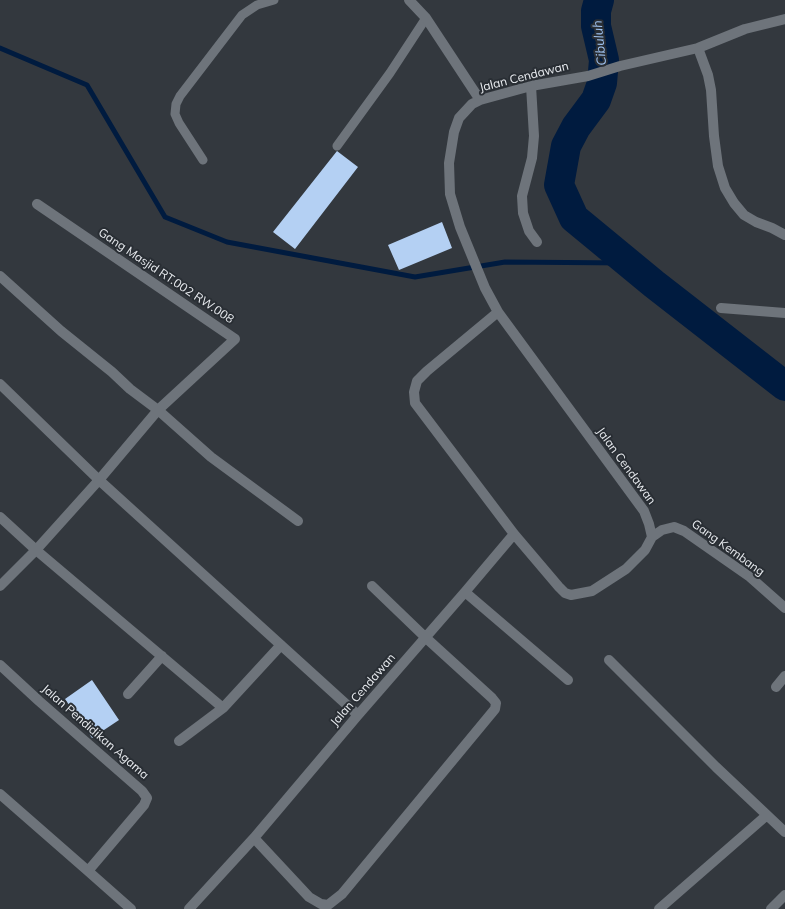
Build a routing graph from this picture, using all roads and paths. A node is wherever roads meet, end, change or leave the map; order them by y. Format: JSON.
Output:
{"nodes":[{"id":1,"x":274,"y":0,"type":"edge"},
{"id":2,"x":408,"y":0,"type":"edge"},
{"id":3,"x":426,"y":18,"type":"junction"},
{"id":4,"x":785,"y":19,"type":"edge"},
{"id":5,"x":698,"y":48,"type":"junction"},
{"id":6,"x":531,"y":86,"type":"junction"},
{"id":7,"x":480,"y":100,"type":"junction"},
{"id":8,"x":337,"y":146,"type":"dead end"},
{"id":9,"x":203,"y":160,"type":"dead end"},
{"id":10,"x":37,"y":204,"type":"dead end"},
{"id":11,"x":785,"y":235,"type":"edge"},
{"id":12,"x":537,"y":242,"type":"dead end"},
{"id":13,"x":0,"y":276,"type":"edge"},
{"id":14,"x":722,"y":308,"type":"dead end"},
{"id":15,"x":498,"y":312,"type":"junction"},
{"id":16,"x":785,"y":314,"type":"edge"},
{"id":17,"x":0,"y":384,"type":"edge"},
{"id":18,"x":158,"y":410,"type":"junction"},
{"id":19,"x":99,"y":480,"type":"junction"},
{"id":20,"x":0,"y":517,"type":"edge"},
{"id":21,"x":298,"y":521,"type":"dead end"},
{"id":22,"x":514,"y":534,"type":"junction"},
{"id":23,"x":652,"y":537,"type":"junction"},
{"id":24,"x":36,"y":550,"type":"junction"},
{"id":25,"x":0,"y":586,"type":"edge"},
{"id":26,"x":372,"y":586,"type":"dead end"},
{"id":27,"x":466,"y":592,"type":"junction"},
{"id":28,"x":785,"y":608,"type":"edge"},
{"id":29,"x":425,"y":637,"type":"junction"},
{"id":30,"x":280,"y":645,"type":"junction"},
{"id":31,"x":162,"y":656,"type":"junction"},
{"id":32,"x":609,"y":660,"type":"dead end"},
{"id":33,"x":0,"y":665,"type":"edge"},
{"id":34,"x":785,"y":676,"type":"edge"},
{"id":35,"x":568,"y":680,"type":"dead end"},
{"id":36,"x":776,"y":687,"type":"dead end"},
{"id":37,"x":128,"y":694,"type":"dead end"},
{"id":38,"x":223,"y":708,"type":"junction"},
{"id":39,"x":358,"y":715,"type":"junction"},
{"id":40,"x":179,"y":741,"type":"dead end"},
{"id":41,"x":0,"y":794,"type":"edge"},
{"id":42,"x":767,"y":814,"type":"junction"},
{"id":43,"x":785,"y":832,"type":"edge"},
{"id":44,"x":254,"y":838,"type":"junction"},
{"id":45,"x":88,"y":871,"type":"junction"},
{"id":46,"x":785,"y":895,"type":"edge"},
{"id":47,"x":131,"y":909,"type":"edge"},
{"id":48,"x":189,"y":909,"type":"edge"},
{"id":49,"x":659,"y":909,"type":"edge"},
{"id":50,"x":771,"y":909,"type":"edge"}],
"edges":[{"from":1,"to":9,"type":"lane"},
{"from":2,"to":3,"type":"street"},
{"from":3,"to":7,"type":"street"},
{"from":3,"to":8,"type":"lane"},
{"from":4,"to":5,"type":"street","name":"Jalan Cendawan"},
{"from":5,"to":6,"type":"street","name":"Jalan Cendawan"},
{"from":5,"to":11,"type":"street"},
{"from":6,"to":7,"type":"street","name":"Jalan Cendawan"},
{"from":6,"to":12,"type":"street"},
{"from":7,"to":15,"type":"street","name":"Jalan Cendawan"},
{"from":10,"to":18,"type":"street","name":"Gang Masjid RT.002 RW.008"},
{"from":13,"to":18,"type":"street"},
{"from":14,"to":16,"type":"street"},
{"from":15,"to":22,"type":"street"},
{"from":15,"to":23,"type":"street","name":"Jalan Cendawan"},
{"from":17,"to":19,"type":"street"},
{"from":18,"to":19,"type":"street"},
{"from":18,"to":21,"type":"street"},
{"from":19,"to":24,"type":"street"},
{"from":19,"to":30,"type":"street"},
{"from":20,"to":24,"type":"street"},
{"from":22,"to":23,"type":"street"},
{"from":22,"to":27,"type":"street","name":"Jalan Cendawan"},
{"from":23,"to":28,"type":"street","name":"Gang Kembang"},
{"from":24,"to":25,"type":"street"},
{"from":24,"to":31,"type":"street"},
{"from":26,"to":29,"type":"street"},
{"from":27,"to":29,"type":"street","name":"Jalan Cendawan"},
{"from":27,"to":35,"type":"street"},
{"from":29,"to":39,"type":"street","name":"Jalan Cendawan"},
{"from":29,"to":44,"type":"street"},
{"from":30,"to":38,"type":"street"},
{"from":30,"to":39,"type":"street"},
{"from":31,"to":37,"type":"street"},
{"from":31,"to":38,"type":"street"},
{"from":32,"to":42,"type":"street"},
{"from":33,"to":45,"type":"street","name":"Jalan Pendidikan Agama"},
{"from":34,"to":36,"type":"street"},
{"from":38,"to":40,"type":"street"},
{"from":39,"to":44,"type":"street","name":"Jalan Cendawan"},
{"from":41,"to":45,"type":"street"},
{"from":42,"to":43,"type":"street"},
{"from":42,"to":49,"type":"street"},
{"from":44,"to":48,"type":"street","name":"Jalan Cendawan"},
{"from":45,"to":47,"type":"street"},
{"from":46,"to":50,"type":"street"}]}
